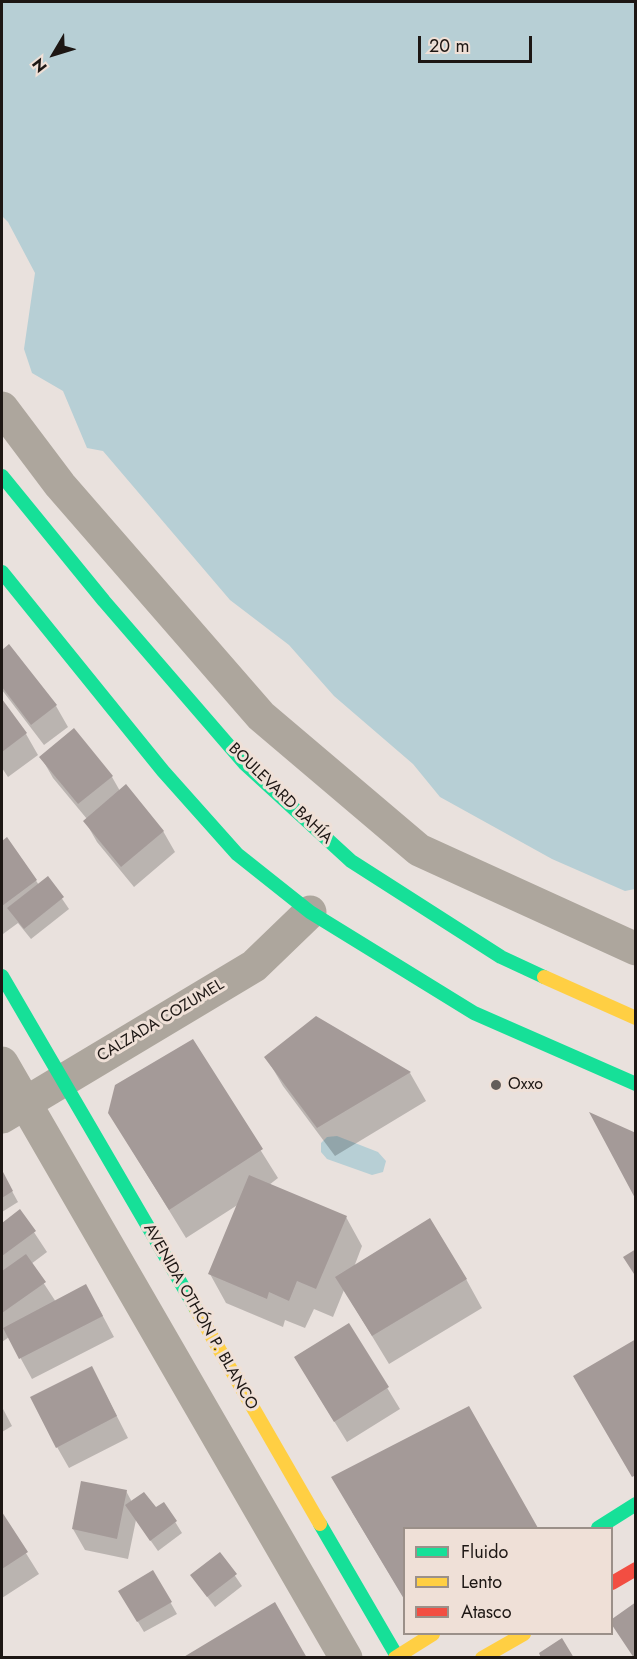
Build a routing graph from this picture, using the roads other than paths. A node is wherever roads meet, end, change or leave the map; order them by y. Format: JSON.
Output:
{"nodes":[{"id":1,"x":2,"y":408,"type":"edge"},
{"id":2,"x":2,"y":476,"type":"edge"},
{"id":3,"x":2,"y":572,"type":"edge"},
{"id":4,"x":310,"y":912,"type":"junction"},
{"id":5,"x":636,"y":949,"type":"edge"},
{"id":6,"x":2,"y":976,"type":"edge"},
{"id":7,"x":636,"y":1018,"type":"edge"},
{"id":8,"x":2,"y":1063,"type":"edge"},
{"id":9,"x":62,"y":1080,"type":"junction"},
{"id":10,"x":636,"y":1084,"type":"edge"},
{"id":11,"x":13,"y":1110,"type":"edge"},
{"id":12,"x":636,"y":1504,"type":"edge"},
{"id":13,"x":599,"y":1527,"type":"edge"},
{"id":14,"x":636,"y":1569,"type":"edge"},
{"id":15,"x":613,"y":1582,"type":"edge"},
{"id":16,"x":431,"y":1635,"type":"edge"},
{"id":17,"x":522,"y":1635,"type":"edge"},
{"id":18,"x":397,"y":1657,"type":"edge"},
{"id":19,"x":346,"y":1658,"type":"edge"},
{"id":20,"x":482,"y":1658,"type":"edge"}],
"edges":[{"from":1,"to":5,"type":"street"},
{"from":2,"to":7,"type":"main road","name":"BOULEVARD BAHÍA"},
{"from":3,"to":4,"type":"main road"},
{"from":4,"to":9,"type":"street","name":"CALZADA COZUMEL"},
{"from":4,"to":10,"type":"main road"},
{"from":6,"to":9,"type":"main road","name":"AVENIDA OTHÓN P. BLANCO"},
{"from":8,"to":11,"type":"street"},
{"from":9,"to":11,"type":"street","name":"CALZADA COZUMEL"},
{"from":9,"to":18,"type":"main road","name":"AVENIDA OTHÓN P. BLANCO"},
{"from":11,"to":19,"type":"street"},
{"from":12,"to":13,"type":"main road"},
{"from":14,"to":15,"type":"main road"},
{"from":16,"to":18,"type":"main road"},
{"from":17,"to":20,"type":"main road"}]}
